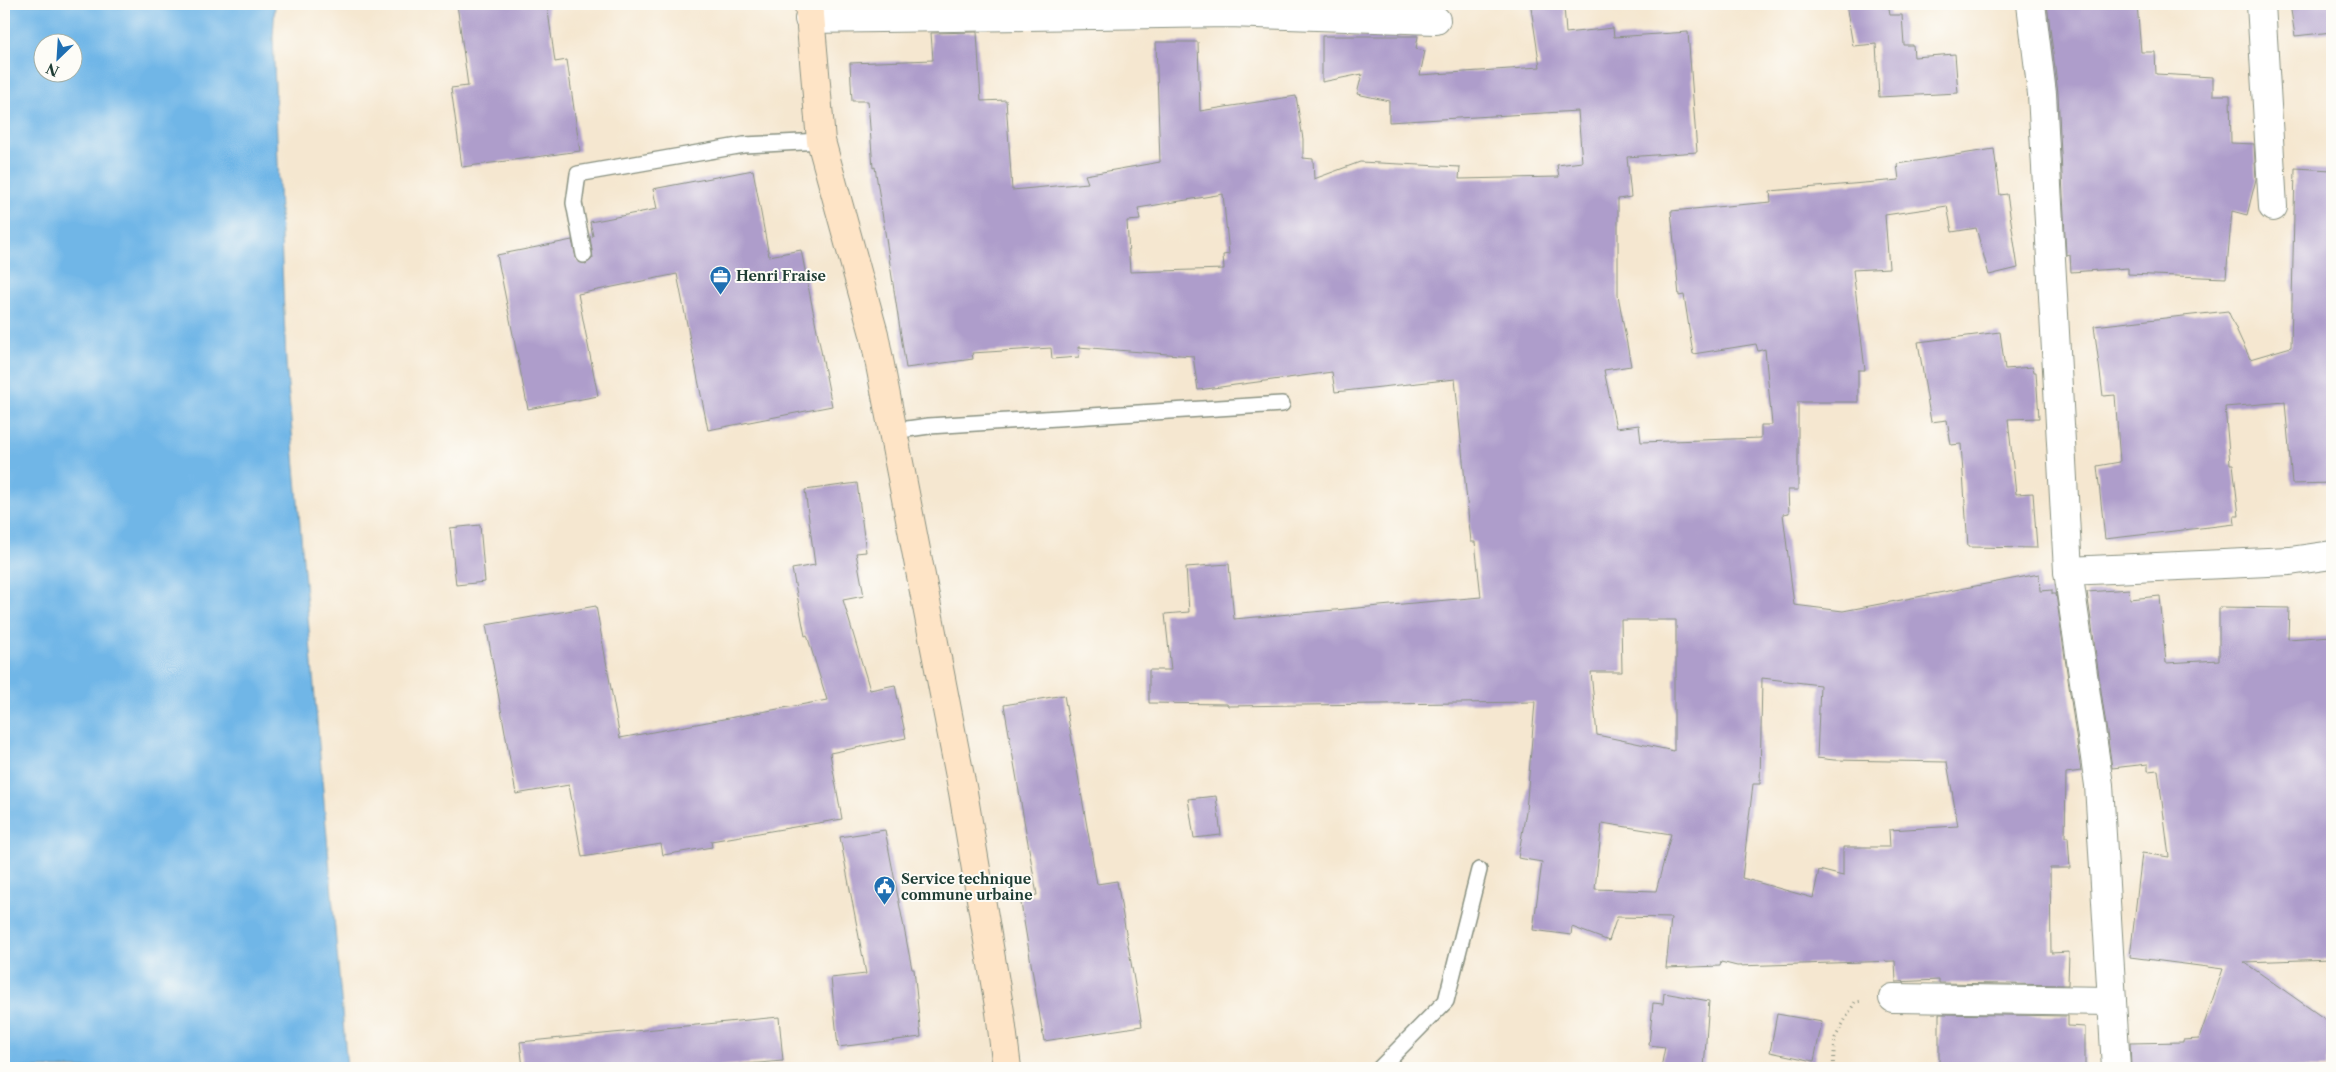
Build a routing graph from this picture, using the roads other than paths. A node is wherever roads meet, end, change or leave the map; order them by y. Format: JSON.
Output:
{"nodes":[{"id":1,"x":2031,"y":4,"type":"edge"},
{"id":2,"x":2261,"y":4,"type":"edge"},
{"id":3,"x":809,"y":12,"type":"edge"},
{"id":4,"x":1436,"y":20,"type":"dead end"},
{"id":5,"x":821,"y":141,"type":"junction"},
{"id":6,"x":2273,"y":207,"type":"dead end"},
{"id":7,"x":584,"y":255,"type":"dead end"},
{"id":8,"x":1282,"y":404,"type":"dead end"},
{"id":9,"x":893,"y":431,"type":"junction"},
{"id":10,"x":2332,"y":555,"type":"edge"},
{"id":11,"x":2068,"y":571,"type":"junction"},
{"id":12,"x":1479,"y":870,"type":"dead end"},
{"id":13,"x":1893,"y":998,"type":"road end"},
{"id":14,"x":2112,"y":1002,"type":"junction"},
{"id":15,"x":1007,"y":1068,"type":"edge"},
{"id":16,"x":1380,"y":1068,"type":"edge"},
{"id":17,"x":2116,"y":1068,"type":"edge"}],
"edges":[{"from":1,"to":11,"type":"street"},
{"from":2,"to":6,"type":"street"},
{"from":3,"to":4,"type":"street"},
{"from":3,"to":5,"type":"main road"},
{"from":5,"to":7,"type":"lane"},
{"from":5,"to":9,"type":"main road"},
{"from":8,"to":9,"type":"lane"},
{"from":9,"to":15,"type":"main road"},
{"from":10,"to":11,"type":"street"},
{"from":11,"to":14,"type":"street"},
{"from":12,"to":16,"type":"lane"},
{"from":13,"to":14,"type":"street"},
{"from":14,"to":17,"type":"street"}]}
